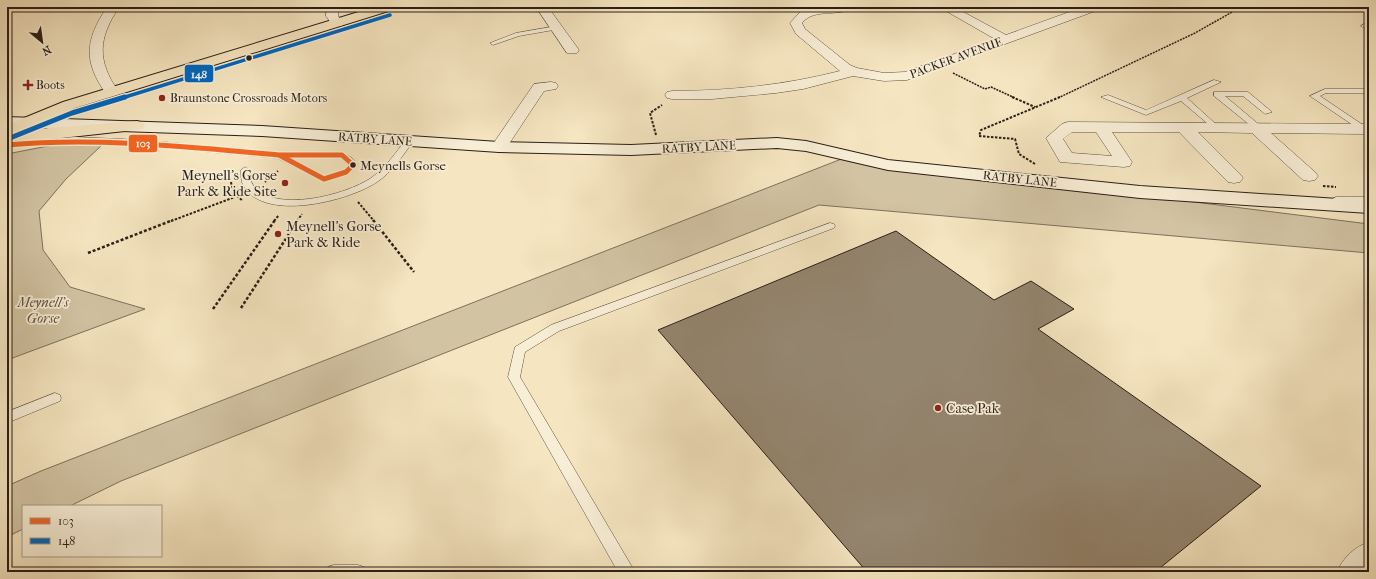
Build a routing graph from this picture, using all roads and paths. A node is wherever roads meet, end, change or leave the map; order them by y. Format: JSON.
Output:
{"nodes":[{"id":1,"x":112,"y":7,"type":"edge"},
{"id":2,"x":333,"y":7,"type":"edge"},
{"id":3,"x":388,"y":7,"type":"edge"},
{"id":4,"x":542,"y":7,"type":"edge"},
{"id":5,"x":844,"y":7,"type":"edge"},
{"id":6,"x":945,"y":7,"type":"edge"},
{"id":7,"x":1094,"y":7,"type":"edge"},
{"id":8,"x":789,"y":9,"type":"dead end"},
{"id":9,"x":804,"y":14,"type":"junction"},
{"id":10,"x":337,"y":23,"type":"junction"},
{"id":11,"x":557,"y":28,"type":"junction"},
{"id":12,"x":1006,"y":40,"type":"junction"},
{"id":13,"x":493,"y":43,"type":"dead end"},
{"id":14,"x":572,"y":50,"type":"dead end"},
{"id":15,"x":938,"y":66,"type":"junction"},
{"id":16,"x":853,"y":72,"type":"junction"},
{"id":17,"x":1217,"y":82,"type":"dead end"},
{"id":18,"x":551,"y":86,"type":"dead end"},
{"id":19,"x":111,"y":91,"type":"junction"},
{"id":20,"x":1369,"y":91,"type":"edge"},
{"id":21,"x":672,"y":96,"type":"joint"},
{"id":22,"x":1105,"y":97,"type":"dead end"},
{"id":23,"x":1182,"y":98,"type":"junction"},
{"id":24,"x":1036,"y":108,"type":"dead end"},
{"id":25,"x":1268,"y":112,"type":"dead end"},
{"id":26,"x":7,"y":122,"type":"edge"},
{"id":27,"x":25,"y":123,"type":"junction"},
{"id":28,"x":137,"y":126,"type":"junction"},
{"id":29,"x":1101,"y":127,"type":"dead end"},
{"id":30,"x":1184,"y":128,"type":"junction"},
{"id":31,"x":1215,"y":128,"type":"junction"},
{"id":32,"x":1258,"y":128,"type":"junction"},
{"id":33,"x":1367,"y":129,"type":"edge"},
{"id":34,"x":7,"y":131,"type":"edge"},
{"id":35,"x":7,"y":139,"type":"edge"},
{"id":36,"x":657,"y":139,"type":"dead end"},
{"id":37,"x":409,"y":141,"type":"junction"},
{"id":38,"x":7,"y":145,"type":"edge"},
{"id":39,"x":499,"y":147,"type":"junction"},
{"id":40,"x":279,"y":155,"type":"junction"},
{"id":41,"x":245,"y":170,"type":"dead end"},
{"id":42,"x":278,"y":172,"type":"dead end"},
{"id":43,"x":274,"y":176,"type":"dead end"},
{"id":44,"x":1309,"y":176,"type":"dead end"},
{"id":45,"x":1234,"y":178,"type":"dead end"},
{"id":46,"x":262,"y":179,"type":"dead end"},
{"id":47,"x":269,"y":187,"type":"dead end"},
{"id":48,"x":252,"y":190,"type":"junction"},
{"id":49,"x":1232,"y":198,"type":"junction"},
{"id":50,"x":356,"y":200,"type":"dead end"},
{"id":51,"x":1369,"y":200,"type":"edge"},
{"id":52,"x":1369,"y":207,"type":"edge"},
{"id":53,"x":304,"y":210,"type":"dead end"},
{"id":54,"x":281,"y":211,"type":"dead end"},
{"id":55,"x":830,"y":226,"type":"dead end"},
{"id":56,"x":88,"y":253,"type":"dead end"},
{"id":57,"x":414,"y":272,"type":"dead end"},
{"id":58,"x":241,"y":308,"type":"dead end"},
{"id":59,"x":214,"y":309,"type":"dead end"},
{"id":60,"x":56,"y":398,"type":"dead end"},
{"id":61,"x":7,"y":418,"type":"edge"},
{"id":62,"x":1369,"y":555,"type":"edge"},
{"id":63,"x":334,"y":572,"type":"edge"},
{"id":64,"x":358,"y":572,"type":"edge"},
{"id":65,"x":626,"y":572,"type":"edge"},
{"id":66,"x":1352,"y":572,"type":"edge"}],
"edges":[{"from":1,"to":19,"type":"street"},
{"from":2,"to":10,"type":"street"},
{"from":3,"to":10,"type":"main road"},
{"from":4,"to":11,"type":"street"},
{"from":5,"to":9,"type":"street"},
{"from":6,"to":12,"type":"street"},
{"from":7,"to":12,"type":"street","name":"PACKER AVENUE"},
{"from":8,"to":9,"type":"street"},
{"from":9,"to":16,"type":"street"},
{"from":10,"to":19,"type":"main road"},
{"from":11,"to":13,"type":"lane"},
{"from":11,"to":14,"type":"street"},
{"from":12,"to":15,"type":"street","name":"PACKER AVENUE"},
{"from":15,"to":16,"type":"street","name":"PACKER AVENUE"},
{"from":15,"to":24,"type":"path"},
{"from":16,"to":21,"type":"street","name":"PACKER AVENUE"},
{"from":17,"to":23,"type":"lane"},
{"from":18,"to":39,"type":"street"},
{"from":19,"to":27,"type":"main road"},
{"from":20,"to":33,"type":"lane"},
{"from":21,"to":36,"type":"path"},
{"from":22,"to":23,"type":"lane"},
{"from":23,"to":31,"type":"lane"},
{"from":25,"to":32,"type":"lane"},
{"from":26,"to":27,"type":"main road","name":"RATBY LANE"},
{"from":27,"to":28,"type":"main road","name":"RATBY LANE"},
{"from":27,"to":34,"type":"main road"},
{"from":28,"to":35,"type":"main road"},
{"from":28,"to":37,"type":"main road","name":"RATBY LANE"},
{"from":29,"to":30,"type":"street"},
{"from":30,"to":31,"type":"street"},
{"from":30,"to":45,"type":"street"},
{"from":31,"to":32,"type":"street"},
{"from":32,"to":33,"type":"street"},
{"from":32,"to":44,"type":"street"},
{"from":37,"to":39,"type":"main road","name":"RATBY LANE"},
{"from":37,"to":48,"type":"lane"},
{"from":38,"to":40,"type":"lane"},
{"from":39,"to":49,"type":"main road","name":"RATBY LANE"},
{"from":40,"to":40,"type":"lane"},
{"from":41,"to":48,"type":"lane"},
{"from":42,"to":43,"type":"path"},
{"from":46,"to":47,"type":"path"},
{"from":48,"to":56,"type":"path"},
{"from":49,"to":51,"type":"lane"},
{"from":49,"to":52,"type":"main road","name":"RATBY LANE"},
{"from":50,"to":57,"type":"path"},
{"from":53,"to":58,"type":"path"},
{"from":54,"to":59,"type":"path"},
{"from":55,"to":65,"type":"lane"},
{"from":60,"to":61,"type":"lane"},
{"from":62,"to":66,"type":"street"},
{"from":63,"to":64,"type":"lane"}]}
